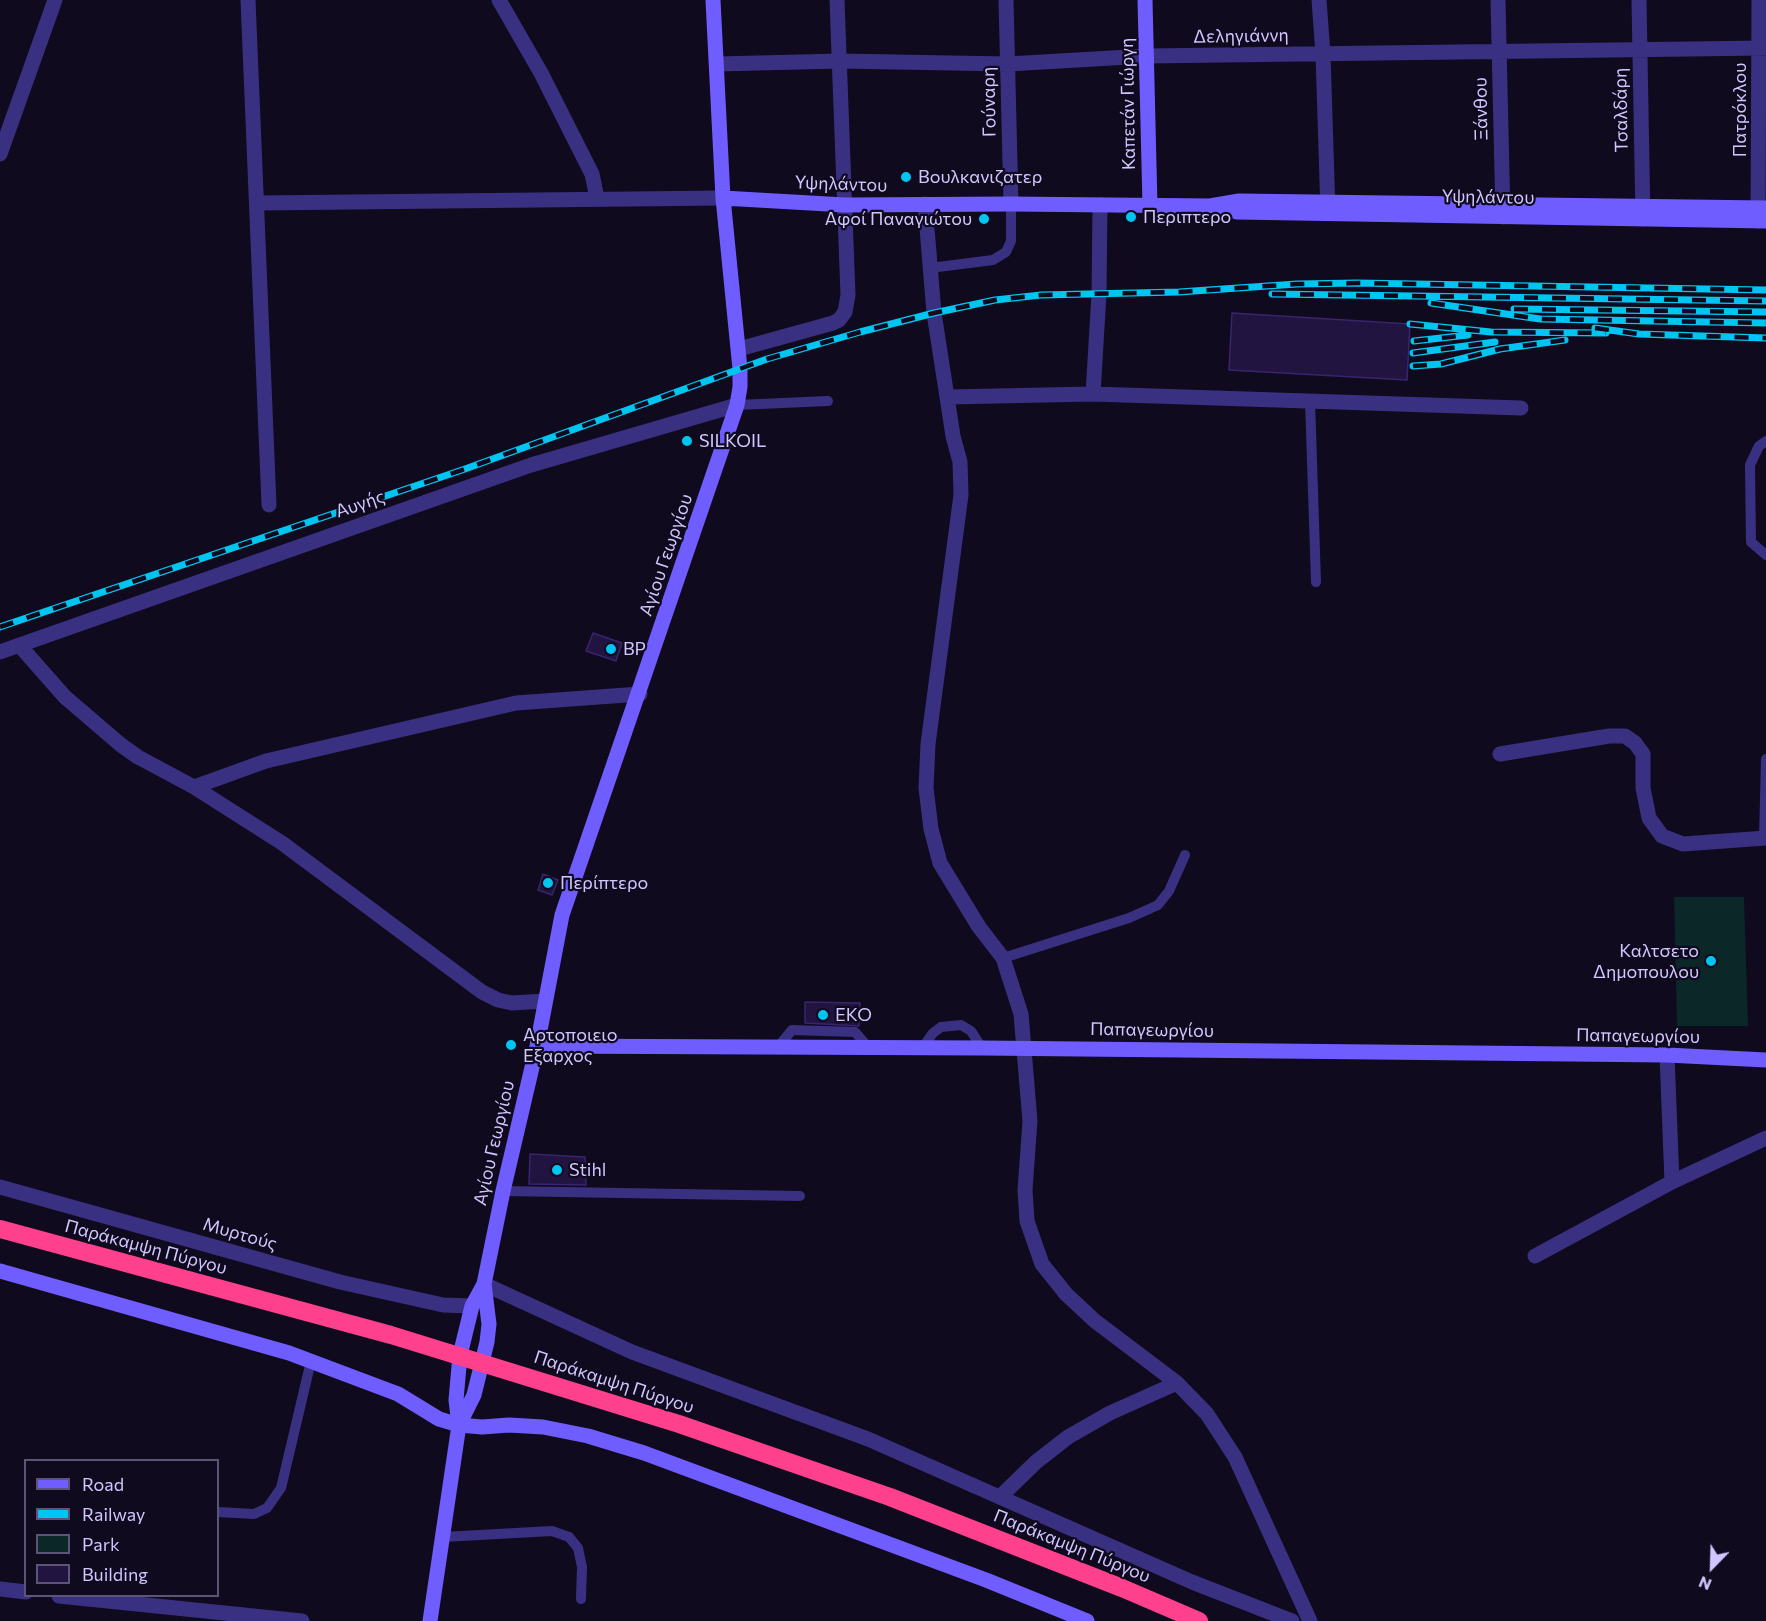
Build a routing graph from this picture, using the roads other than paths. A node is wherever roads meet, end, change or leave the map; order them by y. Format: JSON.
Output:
{"nodes":[{"id":1,"x":55,"y":0,"type":"edge"},
{"id":2,"x":248,"y":0,"type":"edge"},
{"id":3,"x":499,"y":0,"type":"edge"},
{"id":4,"x":713,"y":0,"type":"edge"},
{"id":5,"x":837,"y":0,"type":"edge"},
{"id":6,"x":1006,"y":0,"type":"edge"},
{"id":7,"x":1145,"y":0,"type":"edge"},
{"id":8,"x":1319,"y":0,"type":"edge"},
{"id":9,"x":1498,"y":0,"type":"edge"},
{"id":10,"x":1639,"y":0,"type":"edge"},
{"id":11,"x":1759,"y":0,"type":"edge"},
{"id":12,"x":1640,"y":49,"type":"junction"},
{"id":13,"x":1763,"y":49,"type":"edge"},
{"id":14,"x":1500,"y":52,"type":"junction"},
{"id":15,"x":1323,"y":54,"type":"junction"},
{"id":16,"x":1146,"y":56,"type":"junction"},
{"id":17,"x":840,"y":61,"type":"junction"},
{"id":18,"x":717,"y":64,"type":"junction"},
{"id":19,"x":1008,"y":64,"type":"junction"},
{"id":20,"x":0,"y":154,"type":"edge"},
{"id":21,"x":597,"y":198,"type":"junction"},
{"id":22,"x":723,"y":198,"type":"junction"},
{"id":23,"x":258,"y":203,"type":"junction"},
{"id":24,"x":925,"y":204,"type":"junction"},
{"id":25,"x":1011,"y":204,"type":"junction"},
{"id":26,"x":845,"y":205,"type":"junction"},
{"id":27,"x":1100,"y":205,"type":"junction"},
{"id":28,"x":1149,"y":206,"type":"junction"},
{"id":29,"x":1328,"y":208,"type":"junction"},
{"id":30,"x":1503,"y":211,"type":"junction"},
{"id":31,"x":1643,"y":213,"type":"junction"},
{"id":32,"x":1762,"y":214,"type":"edge"},
{"id":33,"x":930,"y":268,"type":"junction"},
{"id":34,"x":739,"y":349,"type":"junction"},
{"id":35,"x":1093,"y":394,"type":"junction"},
{"id":36,"x":948,"y":397,"type":"junction"},
{"id":37,"x":828,"y":401,"type":"dead end"},
{"id":38,"x":1310,"y":401,"type":"junction"},
{"id":39,"x":738,"y":405,"type":"junction"},
{"id":40,"x":1521,"y":408,"type":"dead end"},
{"id":41,"x":1766,"y":441,"type":"edge"},
{"id":42,"x":270,"y":506,"type":"dead end"},
{"id":43,"x":1766,"y":555,"type":"edge"},
{"id":44,"x":1316,"y":582,"type":"dead end"},
{"id":45,"x":20,"y":646,"type":"junction"},
{"id":46,"x":0,"y":652,"type":"edge"},
{"id":47,"x":640,"y":694,"type":"junction"},
{"id":48,"x":1500,"y":754,"type":"dead end"},
{"id":49,"x":1766,"y":759,"type":"edge"},
{"id":50,"x":194,"y":787,"type":"junction"},
{"id":51,"x":1765,"y":838,"type":"edge"},
{"id":52,"x":1185,"y":855,"type":"dead end"},
{"id":53,"x":1003,"y":958,"type":"junction"},
{"id":54,"x":545,"y":1001,"type":"junction"},
{"id":55,"x":537,"y":1046,"type":"junction"},
{"id":56,"x":923,"y":1047,"type":"junction"},
{"id":57,"x":982,"y":1048,"type":"junction"},
{"id":58,"x":1024,"y":1048,"type":"junction"},
{"id":59,"x":1667,"y":1054,"type":"junction"},
{"id":60,"x":1766,"y":1060,"type":"edge"},
{"id":61,"x":1766,"y":1138,"type":"edge"},
{"id":62,"x":1672,"y":1182,"type":"junction"},
{"id":63,"x":0,"y":1187,"type":"edge"},
{"id":64,"x":503,"y":1191,"type":"junction"},
{"id":65,"x":800,"y":1196,"type":"dead end"},
{"id":66,"x":0,"y":1229,"type":"edge"},
{"id":67,"x":1535,"y":1256,"type":"dead end"},
{"id":68,"x":0,"y":1271,"type":"edge"},
{"id":69,"x":484,"y":1284,"type":"junction"},
{"id":70,"x":472,"y":1306,"type":"junction"},
{"id":71,"x":460,"y":1355,"type":"junction"},
{"id":72,"x":311,"y":1361,"type":"junction"},
{"id":73,"x":484,"y":1362,"type":"junction"},
{"id":74,"x":1177,"y":1383,"type":"junction"},
{"id":75,"x":459,"y":1425,"type":"junction"},
{"id":76,"x":1000,"y":1497,"type":"junction"},
{"id":77,"x":219,"y":1512,"type":"edge"},
{"id":78,"x":442,"y":1537,"type":"junction"},
{"id":79,"x":0,"y":1589,"type":"edge"},
{"id":80,"x":24,"y":1592,"type":"edge"},
{"id":81,"x":69,"y":1597,"type":"edge"},
{"id":82,"x":581,"y":1599,"type":"dead end"},
{"id":83,"x":302,"y":1621,"type":"edge"},
{"id":84,"x":430,"y":1621,"type":"edge"},
{"id":85,"x":1087,"y":1621,"type":"edge"},
{"id":86,"x":1199,"y":1621,"type":"edge"},
{"id":87,"x":1292,"y":1621,"type":"edge"},
{"id":88,"x":1310,"y":1621,"type":"edge"}],
"edges":[{"from":1,"to":20,"type":"street"},
{"from":2,"to":23,"type":"street"},
{"from":3,"to":21,"type":"street"},
{"from":4,"to":18,"type":"street","name":"Αγίου Γεωργίου"},
{"from":5,"to":17,"type":"street"},
{"from":6,"to":19,"type":"street","name":"Γούναρη"},
{"from":7,"to":16,"type":"street","name":"Καπετάν Γιώργη"},
{"from":8,"to":15,"type":"street"},
{"from":9,"to":14,"type":"street","name":"Ξάνθου"},
{"from":10,"to":12,"type":"street","name":"Τσαλδάρη"},
{"from":11,"to":13,"type":"street","name":"Πατρόκλου"},
{"from":12,"to":13,"type":"street","name":"Δεληγιάννη"},
{"from":12,"to":14,"type":"street","name":"Δεληγιάννη"},
{"from":12,"to":31,"type":"street","name":"Τσαλδάρη"},
{"from":13,"to":32,"type":"street","name":"Πατρόκλου"},
{"from":14,"to":15,"type":"street","name":"Δεληγιάννη"},
{"from":14,"to":30,"type":"street","name":"Ξάνθου"},
{"from":15,"to":16,"type":"street","name":"Δεληγιάννη"},
{"from":15,"to":29,"type":"street"},
{"from":16,"to":19,"type":"street","name":"Δεληγιάννη"},
{"from":16,"to":28,"type":"street","name":"Καπετάν Γιώργη"},
{"from":17,"to":18,"type":"street","name":"Δεληγιάννη"},
{"from":17,"to":19,"type":"street","name":"Δεληγιάννη"},
{"from":17,"to":26,"type":"street"},
{"from":18,"to":22,"type":"street","name":"Αγίου Γεωργίου"},
{"from":19,"to":25,"type":"street","name":"Γούναρη"},
{"from":21,"to":22,"type":"street"},
{"from":21,"to":23,"type":"street"},
{"from":22,"to":26,"type":"street","name":"Υψηλάντου"},
{"from":22,"to":34,"type":"street","name":"Αγίου Γεωργίου"},
{"from":23,"to":42,"type":"street"},
{"from":24,"to":25,"type":"street","name":"Υψηλάντου"},
{"from":24,"to":26,"type":"street","name":"Υψηλάντου"},
{"from":24,"to":33,"type":"street"},
{"from":25,"to":27,"type":"street","name":"Υψηλάντου"},
{"from":25,"to":33,"type":"lane"},
{"from":26,"to":34,"type":"street"},
{"from":27,"to":28,"type":"street","name":"Υψηλάντου"},
{"from":27,"to":35,"type":"street"},
{"from":28,"to":29,"type":"street","name":"Υψηλάντου"},
{"from":29,"to":30,"type":"street","name":"Υψηλάντου"},
{"from":30,"to":31,"type":"street","name":"Υψηλάντου"},
{"from":31,"to":32,"type":"street","name":"Υψηλάντου"},
{"from":33,"to":36,"type":"street"},
{"from":34,"to":39,"type":"street","name":"Αγίου Γεωργίου"},
{"from":35,"to":36,"type":"street"},
{"from":35,"to":38,"type":"street"},
{"from":36,"to":53,"type":"street"},
{"from":37,"to":39,"type":"lane"},
{"from":38,"to":40,"type":"street"},
{"from":38,"to":44,"type":"lane"},
{"from":39,"to":45,"type":"street","name":"Αυγής"},
{"from":39,"to":47,"type":"street","name":"Αγίου Γεωργίου"},
{"from":41,"to":43,"type":"lane"},
{"from":45,"to":46,"type":"street","name":"Αυγής"},
{"from":45,"to":50,"type":"street"},
{"from":47,"to":50,"type":"street"},
{"from":47,"to":54,"type":"street","name":"Αγίου Γεωργίου"},
{"from":48,"to":51,"type":"street"},
{"from":49,"to":51,"type":"lane"},
{"from":50,"to":54,"type":"street"},
{"from":52,"to":53,"type":"lane"},
{"from":53,"to":58,"type":"street"},
{"from":54,"to":55,"type":"street","name":"Αγίου Γεωργίου"},
{"from":55,"to":56,"type":"street","name":"Παπαγεωργίου"},
{"from":55,"to":64,"type":"street","name":"Αγίου Γεωργίου"},
{"from":56,"to":57,"type":"street","name":"Παπαγεωργίου"},
{"from":56,"to":57,"type":"lane"},
{"from":57,"to":58,"type":"street","name":"Παπαγεωργίου"},
{"from":58,"to":59,"type":"street","name":"Παπαγεωργίου"},
{"from":58,"to":74,"type":"street"},
{"from":59,"to":60,"type":"street","name":"Παπαγεωργίου"},
{"from":59,"to":62,"type":"street"},
{"from":61,"to":62,"type":"street"},
{"from":62,"to":67,"type":"street"},
{"from":63,"to":70,"type":"street","name":"Μυρτούς"},
{"from":64,"to":65,"type":"lane"},
{"from":64,"to":69,"type":"street","name":"Αγίου Γεωργίου"},
{"from":66,"to":71,"type":"highway","name":"Παράκαμψη Πύργου"},
{"from":68,"to":72,"type":"street"},
{"from":69,"to":70,"type":"street","name":"Αγίου Γεωργίου"},
{"from":69,"to":73,"type":"street","name":"Αγίου Γεωργίου"},
{"from":69,"to":76,"type":"street"},
{"from":70,"to":71,"type":"street","name":"Αγίου Γεωργίου"},
{"from":71,"to":73,"type":"highway","name":"Παράκαμψη Πύργου"},
{"from":71,"to":75,"type":"street","name":"Αγίου Γεωργίου"},
{"from":72,"to":75,"type":"street"},
{"from":72,"to":77,"type":"lane"},
{"from":73,"to":75,"type":"street","name":"Αγίου Γεωργίου"},
{"from":73,"to":86,"type":"highway","name":"Παράκαμψη Πύργου"},
{"from":74,"to":76,"type":"street"},
{"from":74,"to":88,"type":"street"},
{"from":75,"to":78,"type":"street","name":"Αγίου Γεωργίου"},
{"from":75,"to":85,"type":"street"},
{"from":76,"to":87,"type":"street"},
{"from":78,"to":82,"type":"lane"},
{"from":78,"to":84,"type":"street","name":"Αγίου Γεωργίου"},
{"from":79,"to":80,"type":"street"},
{"from":81,"to":83,"type":"street"}]}
